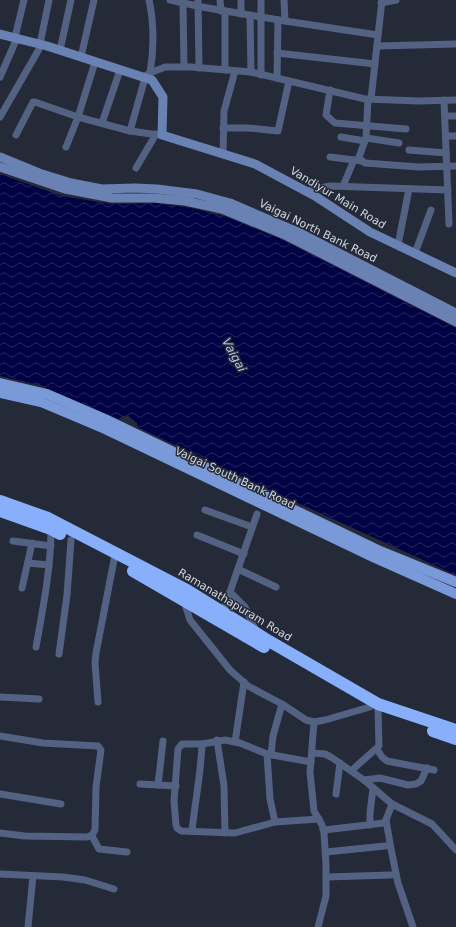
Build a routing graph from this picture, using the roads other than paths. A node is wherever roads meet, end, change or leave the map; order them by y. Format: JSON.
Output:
{"nodes":[{"id":1,"x":24,"y":0,"type":"edge"},
{"id":2,"x":49,"y":0,"type":"edge"},
{"id":3,"x":71,"y":0,"type":"edge"},
{"id":4,"x":94,"y":0,"type":"edge"},
{"id":5,"x":149,"y":0,"type":"edge"},
{"id":6,"x":220,"y":0,"type":"edge"},
{"id":7,"x":241,"y":0,"type":"edge"},
{"id":8,"x":261,"y":0,"type":"edge"},
{"id":9,"x":284,"y":0,"type":"edge"},
{"id":10,"x":396,"y":0,"type":"edge"},
{"id":11,"x":177,"y":1,"type":"edge"},
{"id":12,"x":382,"y":2,"type":"edge"},
{"id":13,"x":198,"y":3,"type":"edge"},
{"id":14,"x":223,"y":11,"type":"junction"},
{"id":15,"x":241,"y":14,"type":"junction"},
{"id":16,"x":250,"y":16,"type":"junction"},
{"id":17,"x":262,"y":18,"type":"junction"},
{"id":18,"x":278,"y":20,"type":"junction"},
{"id":19,"x":285,"y":21,"type":"junction"},
{"id":20,"x":0,"y":34,"type":"edge"},
{"id":21,"x":378,"y":35,"type":"junction"},
{"id":22,"x":16,"y":38,"type":"junction"},
{"id":23,"x":41,"y":44,"type":"junction"},
{"id":24,"x":456,"y":44,"type":"edge"},
{"id":25,"x":377,"y":46,"type":"junction"},
{"id":26,"x":60,"y":50,"type":"junction"},
{"id":27,"x":277,"y":54,"type":"junction"},
{"id":28,"x":81,"y":57,"type":"junction"},
{"id":29,"x":95,"y":62,"type":"junction"},
{"id":30,"x":375,"y":64,"type":"junction"},
{"id":31,"x":184,"y":67,"type":"junction"},
{"id":32,"x":199,"y":68,"type":"junction"},
{"id":33,"x":120,"y":70,"type":"junction"},
{"id":34,"x":225,"y":70,"type":"junction"},
{"id":35,"x":235,"y":71,"type":"junction"},
{"id":36,"x":251,"y":72,"type":"junction"},
{"id":37,"x":261,"y":75,"type":"junction"},
{"id":38,"x":146,"y":76,"type":"junction"},
{"id":39,"x":0,"y":77,"type":"edge"},
{"id":40,"x":277,"y":78,"type":"junction"},
{"id":41,"x":289,"y":81,"type":"junction"},
{"id":42,"x":330,"y":90,"type":"junction"},
{"id":43,"x":370,"y":99,"type":"junction"},
{"id":44,"x":444,"y":100,"type":"junction"},
{"id":45,"x":456,"y":100,"type":"edge"},
{"id":46,"x":1,"y":114,"type":"edge"},
{"id":47,"x":445,"y":116,"type":"junction"},
{"id":48,"x":456,"y":116,"type":"edge"},
{"id":49,"x":78,"y":117,"type":"junction"},
{"id":50,"x":102,"y":123,"type":"junction"},
{"id":51,"x":368,"y":126,"type":"junction"},
{"id":52,"x":223,"y":128,"type":"junction"},
{"id":53,"x":406,"y":129,"type":"dead end"},
{"id":54,"x":130,"y":130,"type":"junction"},
{"id":55,"x":16,"y":135,"type":"dead end"},
{"id":56,"x":159,"y":135,"type":"junction"},
{"id":57,"x":446,"y":136,"type":"junction"},
{"id":58,"x":456,"y":136,"type":"edge"},
{"id":59,"x":341,"y":137,"type":"dead end"},
{"id":60,"x":366,"y":139,"type":"junction"},
{"id":61,"x":399,"y":143,"type":"dead end"},
{"id":62,"x":66,"y":147,"type":"dead end"},
{"id":63,"x":409,"y":150,"type":"dead end"},
{"id":64,"x":446,"y":153,"type":"junction"},
{"id":65,"x":223,"y":154,"type":"junction"},
{"id":66,"x":0,"y":157,"type":"edge"},
{"id":67,"x":330,"y":157,"type":"dead end"},
{"id":68,"x":354,"y":160,"type":"junction"},
{"id":69,"x":362,"y":161,"type":"junction"},
{"id":70,"x":447,"y":166,"type":"junction"},
{"id":71,"x":456,"y":166,"type":"edge"},
{"id":72,"x":0,"y":168,"type":"edge"},
{"id":73,"x":136,"y":168,"type":"dead end"},
{"id":74,"x":343,"y":186,"type":"junction"},
{"id":75,"x":409,"y":189,"type":"junction"},
{"id":76,"x":448,"y":190,"type":"junction"},
{"id":77,"x":307,"y":191,"type":"junction"},
{"id":78,"x":452,"y":204,"type":"edge"},
{"id":79,"x":432,"y":210,"type":"dead end"},
{"id":80,"x":449,"y":224,"type":"dead end"},
{"id":81,"x":398,"y":245,"type":"junction"},
{"id":82,"x":415,"y":253,"type":"junction"},
{"id":83,"x":456,"y":273,"type":"edge"},
{"id":84,"x":456,"y":313,"type":"edge"},
{"id":85,"x":456,"y":322,"type":"edge"},
{"id":86,"x":0,"y":383,"type":"edge"},
{"id":87,"x":0,"y":393,"type":"edge"},
{"id":88,"x":0,"y":501,"type":"edge"},
{"id":89,"x":205,"y":510,"type":"dead end"},
{"id":90,"x":0,"y":511,"type":"edge"},
{"id":91,"x":257,"y":514,"type":"dead end"},
{"id":92,"x":252,"y":527,"type":"junction"},
{"id":93,"x":51,"y":529,"type":"junction"},
{"id":94,"x":197,"y":535,"type":"dead end"},
{"id":95,"x":71,"y":540,"type":"junction"},
{"id":96,"x":13,"y":541,"type":"dead end"},
{"id":97,"x":32,"y":543,"type":"junction"},
{"id":98,"x":51,"y":546,"type":"junction"},
{"id":99,"x":244,"y":554,"type":"junction"},
{"id":100,"x":114,"y":560,"type":"junction"},
{"id":101,"x":28,"y":563,"type":"junction"},
{"id":102,"x":49,"y":565,"type":"junction"},
{"id":103,"x":238,"y":569,"type":"junction"},
{"id":104,"x":456,"y":582,"type":"edge"},
{"id":105,"x":276,"y":587,"type":"dead end"},
{"id":106,"x":22,"y":588,"type":"dead end"},
{"id":107,"x":230,"y":592,"type":"junction"},
{"id":108,"x":456,"y":594,"type":"edge"},
{"id":109,"x":185,"y":595,"type":"junction"},
{"id":110,"x":223,"y":612,"type":"junction"},
{"id":111,"x":257,"y":634,"type":"junction"},
{"id":112,"x":36,"y":647,"type":"dead end"},
{"id":113,"x":59,"y":654,"type":"dead end"},
{"id":114,"x":244,"y":682,"type":"junction"},
{"id":115,"x":0,"y":697,"type":"edge"},
{"id":116,"x":39,"y":699,"type":"dead end"},
{"id":117,"x":98,"y":702,"type":"dead end"},
{"id":118,"x":282,"y":704,"type":"junction"},
{"id":119,"x":374,"y":709,"type":"junction"},
{"id":120,"x":314,"y":722,"type":"junction"},
{"id":121,"x":456,"y":730,"type":"edge"},
{"id":122,"x":0,"y":736,"type":"edge"},
{"id":123,"x":456,"y":739,"type":"edge"},
{"id":124,"x":217,"y":740,"type":"junction"},
{"id":125,"x":163,"y":741,"type":"dead end"},
{"id":126,"x":235,"y":742,"type":"junction"},
{"id":127,"x":202,"y":744,"type":"junction"},
{"id":128,"x":377,"y":749,"type":"junction"},
{"id":129,"x":312,"y":753,"type":"junction"},
{"id":130,"x":269,"y":754,"type":"junction"},
{"id":131,"x":311,"y":762,"type":"junction"},
{"id":132,"x":340,"y":763,"type":"junction"},
{"id":133,"x":351,"y":771,"type":"junction"},
{"id":134,"x":364,"y":780,"type":"junction"},
{"id":135,"x":140,"y":784,"type":"dead end"},
{"id":136,"x":158,"y":785,"type":"junction"},
{"id":137,"x":176,"y":786,"type":"junction"},
{"id":138,"x":373,"y":788,"type":"junction"},
{"id":139,"x":0,"y":794,"type":"edge"},
{"id":140,"x":336,"y":794,"type":"dead end"},
{"id":141,"x":61,"y":804,"type":"dead end"},
{"id":142,"x":392,"y":804,"type":"junction"},
{"id":143,"x":319,"y":819,"type":"junction"},
{"id":144,"x":386,"y":820,"type":"junction"},
{"id":145,"x":275,"y":822,"type":"junction"},
{"id":146,"x":370,"y":825,"type":"junction"},
{"id":147,"x":324,"y":830,"type":"junction"},
{"id":148,"x":192,"y":831,"type":"junction"},
{"id":149,"x":0,"y":833,"type":"edge"},
{"id":150,"x":225,"y":833,"type":"junction"},
{"id":151,"x":92,"y":836,"type":"junction"},
{"id":152,"x":384,"y":846,"type":"dead end"},
{"id":153,"x":456,"y":850,"type":"edge"},
{"id":154,"x":127,"y":852,"type":"dead end"},
{"id":155,"x":326,"y":852,"type":"junction"},
{"id":156,"x":0,"y":874,"type":"edge"},
{"id":157,"x":391,"y":875,"type":"dead end"},
{"id":158,"x":33,"y":876,"type":"junction"},
{"id":159,"x":326,"y":877,"type":"junction"},
{"id":160,"x":114,"y":889,"type":"dead end"},
{"id":161,"x":28,"y":927,"type":"edge"},
{"id":162,"x":318,"y":927,"type":"edge"},
{"id":163,"x":413,"y":927,"type":"edge"}],
"edges":[{"from":1,"to":22,"type":"street"},
{"from":2,"to":23,"type":"street"},
{"from":3,"to":26,"type":"street"},
{"from":4,"to":28,"type":"street"},
{"from":5,"to":38,"type":"street"},
{"from":6,"to":14,"type":"street"},
{"from":7,"to":15,"type":"street"},
{"from":8,"to":17,"type":"street"},
{"from":9,"to":19,"type":"street"},
{"from":10,"to":12,"type":"street"},
{"from":11,"to":13,"type":"street"},
{"from":11,"to":31,"type":"street"},
{"from":12,"to":21,"type":"street"},
{"from":13,"to":14,"type":"street"},
{"from":13,"to":32,"type":"street"},
{"from":14,"to":15,"type":"street"},
{"from":14,"to":34,"type":"street"},
{"from":15,"to":16,"type":"street"},
{"from":16,"to":17,"type":"street"},
{"from":16,"to":36,"type":"street"},
{"from":17,"to":18,"type":"street"},
{"from":17,"to":37,"type":"street"},
{"from":18,"to":19,"type":"street"},
{"from":18,"to":27,"type":"street"},
{"from":19,"to":21,"type":"street"},
{"from":20,"to":22,"type":"street"},
{"from":21,"to":25,"type":"street"},
{"from":22,"to":23,"type":"street"},
{"from":22,"to":39,"type":"street"},
{"from":23,"to":26,"type":"street"},
{"from":23,"to":46,"type":"street"},
{"from":24,"to":25,"type":"street"},
{"from":25,"to":30,"type":"street"},
{"from":26,"to":28,"type":"street"},
{"from":27,"to":30,"type":"street"},
{"from":27,"to":40,"type":"street"},
{"from":28,"to":29,"type":"street"},
{"from":29,"to":33,"type":"street"},
{"from":29,"to":49,"type":"street"},
{"from":30,"to":43,"type":"street"},
{"from":31,"to":32,"type":"street"},
{"from":31,"to":38,"type":"street"},
{"from":32,"to":34,"type":"street"},
{"from":33,"to":38,"type":"street"},
{"from":33,"to":50,"type":"street"},
{"from":34,"to":35,"type":"street"},
{"from":35,"to":36,"type":"street"},
{"from":35,"to":52,"type":"street"},
{"from":36,"to":37,"type":"street"},
{"from":37,"to":40,"type":"street"},
{"from":38,"to":54,"type":"street"},
{"from":38,"to":56,"type":"street"},
{"from":40,"to":41,"type":"street"},
{"from":41,"to":42,"type":"street"},
{"from":41,"to":52,"type":"street"},
{"from":42,"to":43,"type":"street"},
{"from":42,"to":51,"type":"street"},
{"from":43,"to":44,"type":"street"},
{"from":43,"to":51,"type":"street"},
{"from":44,"to":45,"type":"street"},
{"from":44,"to":47,"type":"street"},
{"from":47,"to":48,"type":"street"},
{"from":47,"to":57,"type":"street"},
{"from":49,"to":50,"type":"street"},
{"from":49,"to":55,"type":"street"},
{"from":49,"to":62,"type":"street"},
{"from":50,"to":54,"type":"street"},
{"from":51,"to":53,"type":"street"},
{"from":51,"to":60,"type":"street"},
{"from":52,"to":65,"type":"street"},
{"from":54,"to":56,"type":"street"},
{"from":56,"to":65,"type":"street","name":"Vandiyur Main Road"},
{"from":56,"to":73,"type":"street"},
{"from":57,"to":58,"type":"street"},
{"from":57,"to":64,"type":"street"},
{"from":59,"to":60,"type":"street"},
{"from":60,"to":61,"type":"street"},
{"from":60,"to":69,"type":"street"},
{"from":63,"to":64,"type":"street"},
{"from":64,"to":70,"type":"street"},
{"from":65,"to":77,"type":"street","name":"Vandiyur Main Road"},
{"from":66,"to":84,"type":"street","name":"Vaigai North Bank Road"},
{"from":67,"to":68,"type":"street"},
{"from":68,"to":69,"type":"street"},
{"from":68,"to":74,"type":"street"},
{"from":69,"to":70,"type":"street"},
{"from":70,"to":71,"type":"street"},
{"from":70,"to":76,"type":"street"},
{"from":72,"to":85,"type":"street","name":"Vaigai North Bank Road"},
{"from":74,"to":75,"type":"street"},
{"from":74,"to":77,"type":"street"},
{"from":75,"to":76,"type":"street"},
{"from":75,"to":81,"type":"street"},
{"from":76,"to":78,"type":"street"},
{"from":77,"to":81,"type":"street","name":"Vandiyur Main Road"},
{"from":78,"to":80,"type":"street"},
{"from":79,"to":82,"type":"street"},
{"from":81,"to":82,"type":"street","name":"Vandiyur Main Road"},
{"from":82,"to":83,"type":"street","name":"Vandiyur Main Road"},
{"from":86,"to":104,"type":"main road","name":"Vaigai South Bank Road"},
{"from":87,"to":108,"type":"main road","name":"Vaigai South Bank Road"},
{"from":88,"to":109,"type":"highway","name":"Ramanathapuram Road"},
{"from":89,"to":92,"type":"street"},
{"from":90,"to":93,"type":"highway","name":"Ramanathapuram Road"},
{"from":91,"to":92,"type":"street"},
{"from":92,"to":99,"type":"street"},
{"from":93,"to":95,"type":"highway","name":"Ramanathapuram Road"},
{"from":93,"to":98,"type":"street"},
{"from":94,"to":99,"type":"street"},
{"from":95,"to":100,"type":"highway","name":"Ramanathapuram Road"},
{"from":95,"to":113,"type":"street"},
{"from":96,"to":97,"type":"street"},
{"from":97,"to":98,"type":"street"},
{"from":97,"to":101,"type":"street"},
{"from":98,"to":102,"type":"street"},
{"from":99,"to":103,"type":"street"},
{"from":100,"to":109,"type":"highway","name":"Ramanathapuram Road"},
{"from":100,"to":117,"type":"street"},
{"from":101,"to":102,"type":"street"},
{"from":101,"to":106,"type":"street"},
{"from":102,"to":112,"type":"street"},
{"from":103,"to":105,"type":"street"},
{"from":103,"to":107,"type":"street"},
{"from":107,"to":110,"type":"street"},
{"from":107,"to":111,"type":"street"},
{"from":109,"to":110,"type":"highway","name":"Ramanathapuram Road"},
{"from":109,"to":114,"type":"street"},
{"from":109,"to":119,"type":"highway","name":"Ramanathapuram Road"},
{"from":110,"to":111,"type":"highway","name":"Ramanathapuram Road"},
{"from":111,"to":121,"type":"highway","name":"Ramanathapuram Road"},
{"from":114,"to":118,"type":"street"},
{"from":114,"to":126,"type":"street"},
{"from":115,"to":116,"type":"street"},
{"from":118,"to":120,"type":"street"},
{"from":118,"to":130,"type":"street"},
{"from":119,"to":120,"type":"street"},
{"from":119,"to":123,"type":"highway","name":"Ramanathapuram Road"},
{"from":119,"to":128,"type":"street"},
{"from":120,"to":129,"type":"street"},
{"from":122,"to":151,"type":"street"},
{"from":124,"to":126,"type":"street"},
{"from":124,"to":127,"type":"street"},
{"from":124,"to":150,"type":"street"},
{"from":125,"to":136,"type":"street"},
{"from":126,"to":130,"type":"street"},
{"from":127,"to":137,"type":"street"},
{"from":127,"to":148,"type":"street"},
{"from":128,"to":133,"type":"street"},
{"from":128,"to":134,"type":"street"},
{"from":129,"to":131,"type":"street"},
{"from":129,"to":132,"type":"street"},
{"from":130,"to":131,"type":"street"},
{"from":130,"to":145,"type":"street"},
{"from":131,"to":143,"type":"street"},
{"from":132,"to":133,"type":"street"},
{"from":132,"to":140,"type":"street"},
{"from":133,"to":134,"type":"street"},
{"from":134,"to":138,"type":"street"},
{"from":135,"to":136,"type":"street"},
{"from":136,"to":137,"type":"street"},
{"from":137,"to":148,"type":"street"},
{"from":138,"to":142,"type":"street"},
{"from":138,"to":146,"type":"street"},
{"from":139,"to":141,"type":"street"},
{"from":142,"to":144,"type":"street"},
{"from":142,"to":153,"type":"street"},
{"from":143,"to":145,"type":"street"},
{"from":143,"to":147,"type":"street"},
{"from":144,"to":146,"type":"street"},
{"from":144,"to":163,"type":"street"},
{"from":145,"to":150,"type":"street"},
{"from":146,"to":147,"type":"street"},
{"from":147,"to":155,"type":"street"},
{"from":148,"to":150,"type":"street"},
{"from":149,"to":151,"type":"street"},
{"from":151,"to":154,"type":"street"},
{"from":152,"to":155,"type":"street"},
{"from":155,"to":159,"type":"street"},
{"from":156,"to":158,"type":"street"},
{"from":157,"to":159,"type":"street"},
{"from":158,"to":160,"type":"street"},
{"from":158,"to":161,"type":"street"},
{"from":159,"to":162,"type":"street"}]}
